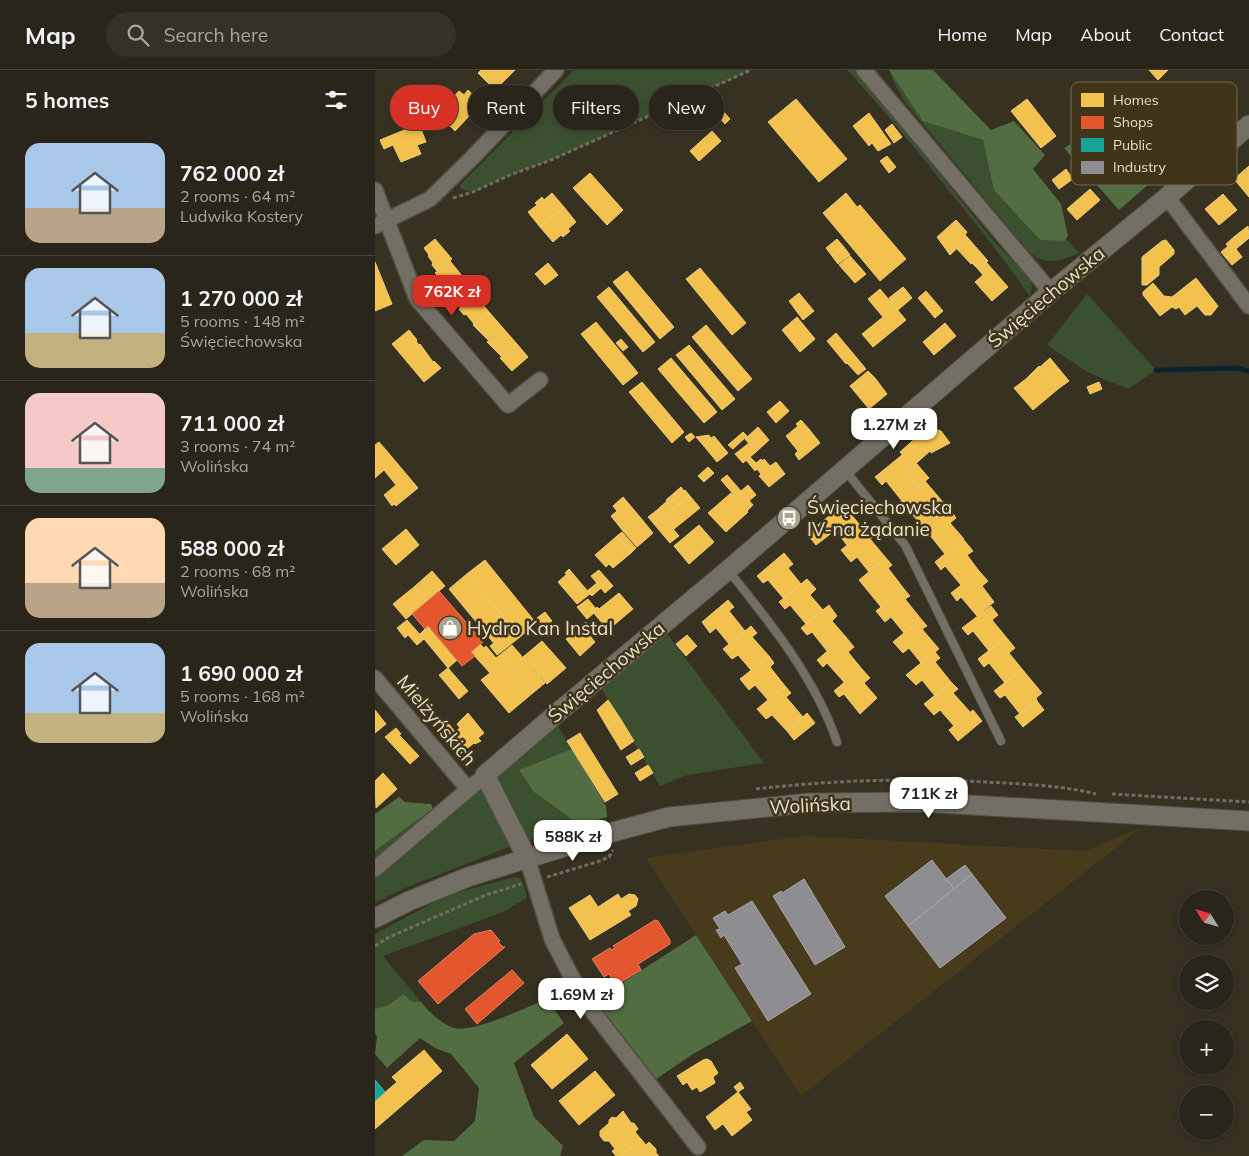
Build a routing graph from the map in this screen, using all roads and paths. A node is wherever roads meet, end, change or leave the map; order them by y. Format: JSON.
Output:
{"nodes":[{"id":1,"x":556,"y":70,"type":"edge"},
{"id":2,"x":751,"y":70,"type":"edge"},
{"id":3,"x":865,"y":70,"type":"edge"},
{"id":4,"x":1249,"y":126,"type":"edge"},
{"id":5,"x":1237,"y":136,"type":"edge"},
{"id":6,"x":1181,"y":185,"type":"edge"},
{"id":7,"x":375,"y":190,"type":"edge"},
{"id":8,"x":1167,"y":197,"type":"junction"},
{"id":9,"x":430,"y":199,"type":"junction"},
{"id":10,"x":381,"y":224,"type":"edge"},
{"id":11,"x":1051,"y":292,"type":"junction"},
{"id":12,"x":1249,"y":306,"type":"edge"},
{"id":13,"x":541,"y":380,"type":"dead end"},
{"id":14,"x":845,"y":470,"type":"junction"},
{"id":15,"x":728,"y":570,"type":"junction"},
{"id":16,"x":375,"y":678,"type":"edge"},
{"id":17,"x":1001,"y":741,"type":"dead end"},
{"id":18,"x":837,"y":742,"type":"dead end"},
{"id":19,"x":485,"y":775,"type":"junction"},
{"id":20,"x":469,"y":789,"type":"junction"},
{"id":21,"x":1109,"y":794,"type":"dead end"},
{"id":22,"x":1249,"y":802,"type":"edge"},
{"id":23,"x":1249,"y":821,"type":"edge"},
{"id":24,"x":527,"y":858,"type":"junction"},
{"id":25,"x":600,"y":861,"type":"dead end"},
{"id":26,"x":375,"y":869,"type":"edge"},
{"id":27,"x":534,"y":880,"type":"junction"},
{"id":28,"x":375,"y":918,"type":"edge"},
{"id":29,"x":375,"y":946,"type":"edge"},
{"id":30,"x":698,"y":1147,"type":"dead end"}],
"edges":[{"from":1,"to":9,"type":"street"},
{"from":2,"to":9,"type":"path"},
{"from":3,"to":11,"type":"street"},
{"from":4,"to":5,"type":"street","name":"Święciechowska"},
{"from":6,"to":8,"type":"street","name":"Święciechowska"},
{"from":7,"to":10,"type":"street"},
{"from":8,"to":11,"type":"street","name":"Święciechowska"},
{"from":8,"to":12,"type":"street"},
{"from":9,"to":10,"type":"street"},
{"from":10,"to":13,"type":"street"},
{"from":11,"to":14,"type":"street","name":"Święciechowska"},
{"from":14,"to":15,"type":"street","name":"Święciechowska"},
{"from":14,"to":17,"type":"lane"},
{"from":15,"to":18,"type":"lane"},
{"from":15,"to":19,"type":"street","name":"Święciechowska"},
{"from":16,"to":20,"type":"street","name":"Mielżyńskich"},
{"from":19,"to":20,"type":"street","name":"Święciechowska"},
{"from":19,"to":24,"type":"street"},
{"from":20,"to":26,"type":"street","name":"Święciechowska"},
{"from":21,"to":22,"type":"path"},
{"from":23,"to":24,"type":"street","name":"Wolińska"},
{"from":24,"to":27,"type":"street"},
{"from":24,"to":28,"type":"street","name":"Wolińska"},
{"from":25,"to":27,"type":"path"},
{"from":27,"to":29,"type":"path"},
{"from":27,"to":30,"type":"street"}]}
